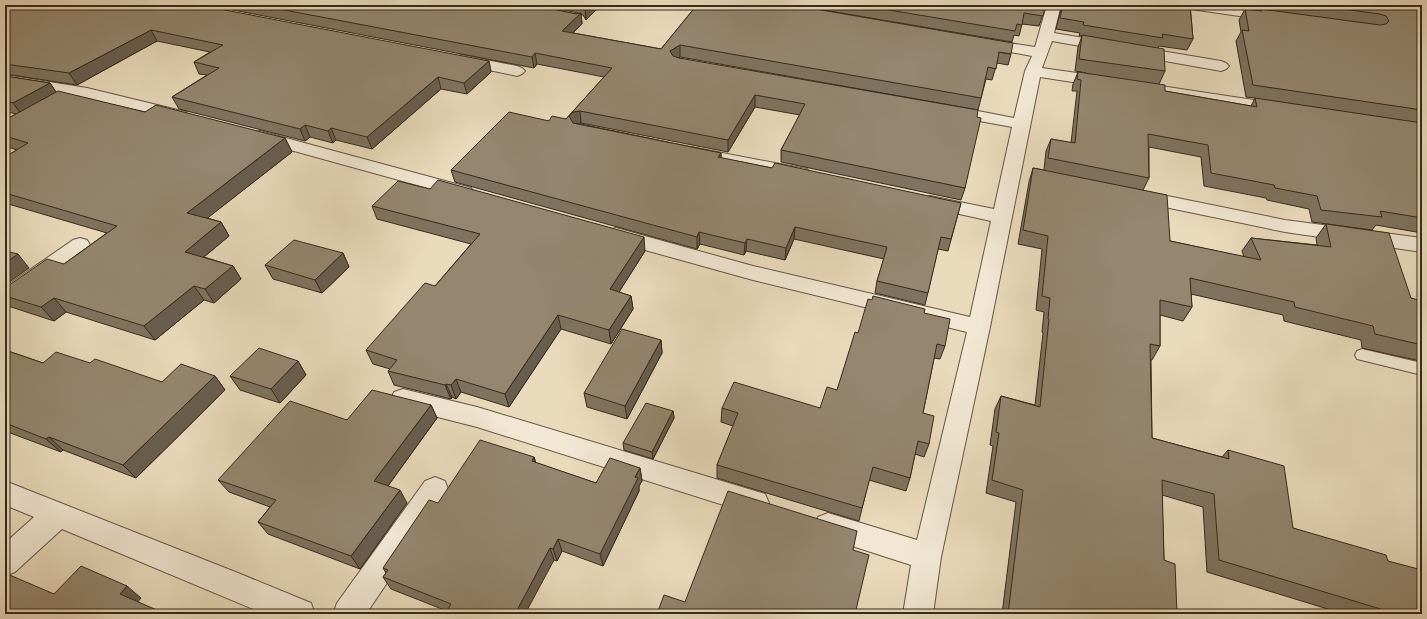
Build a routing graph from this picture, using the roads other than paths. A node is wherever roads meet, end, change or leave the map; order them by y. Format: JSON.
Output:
{"nodes":[{"id":1,"x":1054,"y":5,"type":"edge"},
{"id":2,"x":1191,"y":5,"type":"edge"},
{"id":3,"x":1286,"y":19,"type":"edge"},
{"id":4,"x":1046,"y":36,"type":"junction"},
{"id":5,"x":972,"y":41,"type":"edge"},
{"id":6,"x":447,"y":57,"type":"edge"},
{"id":7,"x":1037,"y":62,"type":"junction"},
{"id":8,"x":1221,"y":66,"type":"dead end"},
{"id":9,"x":517,"y":71,"type":"dead end"},
{"id":10,"x":5,"y":80,"type":"edge"},
{"id":11,"x":936,"y":108,"type":"edge"},
{"id":12,"x":1298,"y":111,"type":"edge"},
{"id":13,"x":193,"y":119,"type":"edge"},
{"id":14,"x":1021,"y":124,"type":"junction"},
{"id":15,"x":246,"y":132,"type":"edge"},
{"id":16,"x":672,"y":149,"type":"edge"},
{"id":17,"x":819,"y":177,"type":"edge"},
{"id":18,"x":1117,"y":192,"type":"edge"},
{"id":19,"x":481,"y":197,"type":"edge"},
{"id":20,"x":914,"y":197,"type":"edge"},
{"id":21,"x":1001,"y":217,"type":"junction"},
{"id":22,"x":599,"y":231,"type":"edge"},
{"id":23,"x":80,"y":245,"type":"dead end"},
{"id":24,"x":1422,"y":245,"type":"edge"},
{"id":25,"x":5,"y":298,"type":"edge"},
{"id":26,"x":979,"y":327,"type":"junction"},
{"id":27,"x":1362,"y":355,"type":"dead end"},
{"id":28,"x":1422,"y":369,"type":"edge"},
{"id":29,"x":386,"y":394,"type":"edge"},
{"id":30,"x":435,"y":489,"type":"dead end"},
{"id":31,"x":5,"y":493,"type":"edge"},
{"id":32,"x":775,"y":509,"type":"edge"},
{"id":33,"x":57,"y":515,"type":"junction"},
{"id":34,"x":805,"y":519,"type":"edge"},
{"id":35,"x":928,"y":557,"type":"junction"},
{"id":36,"x":5,"y":562,"type":"edge"},
{"id":37,"x":300,"y":614,"type":"edge"},
{"id":38,"x":348,"y":614,"type":"edge"},
{"id":39,"x":918,"y":614,"type":"edge"}],
"edges":[{"from":1,"to":4,"type":"street"},
{"from":2,"to":3,"type":"street"},
{"from":4,"to":7,"type":"street"},
{"from":4,"to":8,"type":"street"},
{"from":5,"to":7,"type":"street"},
{"from":6,"to":9,"type":"street"},
{"from":7,"to":12,"type":"street"},
{"from":7,"to":14,"type":"street"},
{"from":10,"to":13,"type":"street"},
{"from":11,"to":14,"type":"street"},
{"from":14,"to":21,"type":"street"},
{"from":15,"to":19,"type":"street"},
{"from":16,"to":17,"type":"street"},
{"from":18,"to":24,"type":"street"},
{"from":20,"to":21,"type":"street"},
{"from":21,"to":26,"type":"street"},
{"from":22,"to":26,"type":"street"},
{"from":23,"to":25,"type":"street"},
{"from":26,"to":35,"type":"street"},
{"from":27,"to":28,"type":"lane"},
{"from":29,"to":32,"type":"street"},
{"from":30,"to":38,"type":"street"},
{"from":31,"to":33,"type":"street"},
{"from":33,"to":36,"type":"street"},
{"from":33,"to":37,"type":"street"},
{"from":34,"to":35,"type":"street"},
{"from":35,"to":39,"type":"street"}]}
